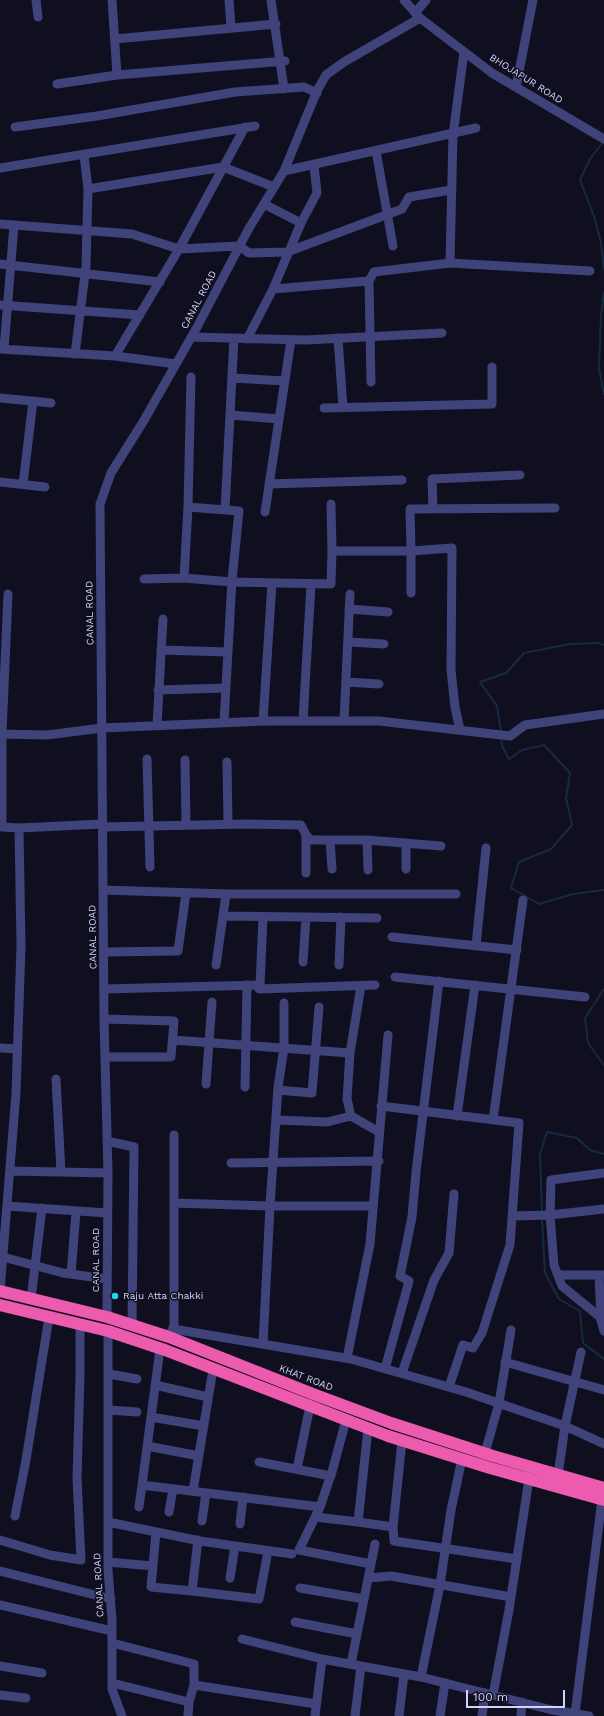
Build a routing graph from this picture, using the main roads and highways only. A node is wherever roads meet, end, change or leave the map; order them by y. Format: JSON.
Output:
{"nodes":[{"id":1,"x":0,"y":1291,"type":"edge"},
{"id":2,"x":0,"y":1306,"type":"edge"},
{"id":3,"x":107,"y":1317,"type":"junction"},
{"id":4,"x":108,"y":1331,"type":"junction"},
{"id":5,"x":350,"y":1408,"type":"junction"},
{"id":6,"x":346,"y":1420,"type":"junction"},
{"id":7,"x":465,"y":1447,"type":"junction"},
{"id":8,"x":462,"y":1459,"type":"junction"},
{"id":9,"x":555,"y":1478,"type":"junction"},
{"id":10,"x":603,"y":1496,"type":"edge"}],
"edges":[{"from":1,"to":3,"type":"highway","name":"KHAT ROAD"},
{"from":2,"to":4,"type":"highway","name":"KHAT ROAD"},
{"from":3,"to":4,"type":"highway"},
{"from":3,"to":5,"type":"highway","name":"KHAT ROAD"},
{"from":4,"to":6,"type":"highway","name":"KHAT ROAD"},
{"from":5,"to":6,"type":"highway"},
{"from":5,"to":7,"type":"highway","name":"KHAT ROAD"},
{"from":6,"to":8,"type":"highway","name":"KHAT ROAD"},
{"from":7,"to":8,"type":"highway"},
{"from":7,"to":9,"type":"highway","name":"KHAT ROAD"},
{"from":8,"to":9,"type":"highway","name":"KHAT ROAD"},
{"from":9,"to":10,"type":"highway","name":"KHAT ROAD"}]}
